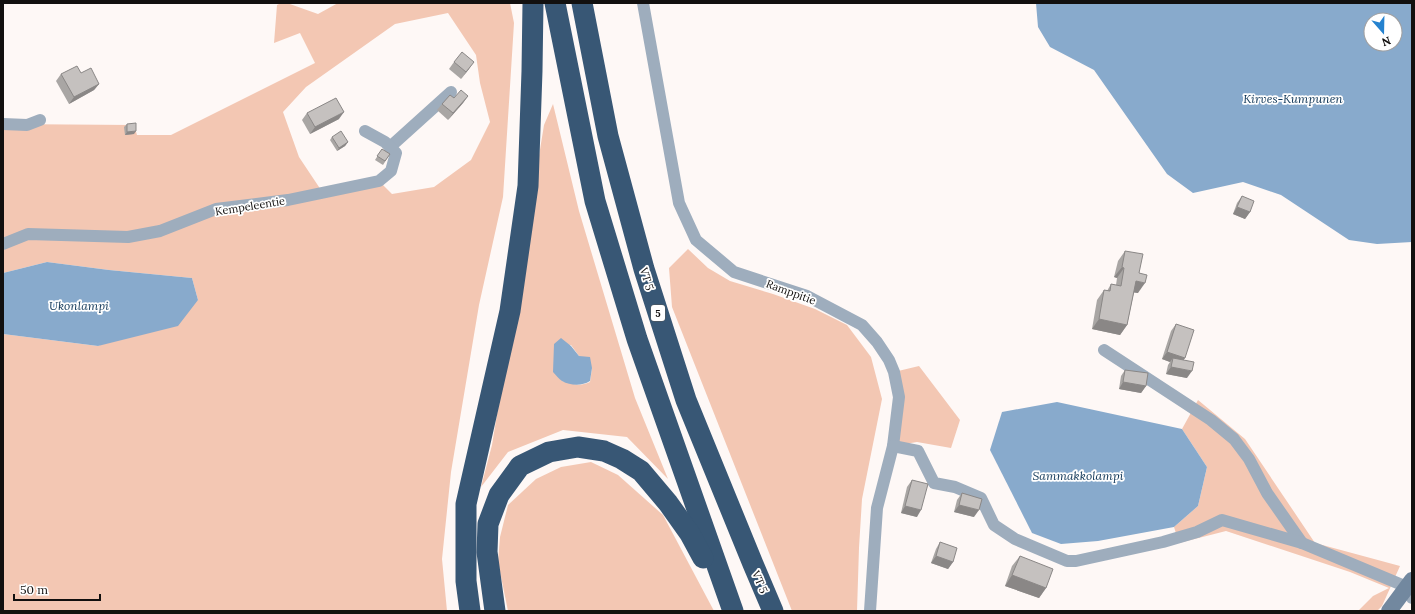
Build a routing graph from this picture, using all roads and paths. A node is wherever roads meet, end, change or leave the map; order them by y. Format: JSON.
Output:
{"nodes":[{"id":1,"x":534,"y":3,"type":"edge"},
{"id":2,"x":555,"y":3,"type":"edge"},
{"id":3,"x":582,"y":3,"type":"edge"},
{"id":4,"x":643,"y":3,"type":"edge"},
{"id":5,"x":451,"y":92,"type":"dead end"},
{"id":6,"x":40,"y":120,"type":"dead end"},
{"id":7,"x":3,"y":124,"type":"edge"},
{"id":8,"x":365,"y":130,"type":"dead end"},
{"id":9,"x":390,"y":147,"type":"junction"},
{"id":10,"x":3,"y":244,"type":"edge"},
{"id":11,"x":1104,"y":350,"type":"dead end"},
{"id":12,"x":893,"y":446,"type":"junction"},
{"id":13,"x":1302,"y":543,"type":"junction"},
{"id":14,"x":1410,"y":588,"type":"edge"},
{"id":15,"x":470,"y":611,"type":"edge"},
{"id":16,"x":496,"y":611,"type":"edge"},
{"id":17,"x":732,"y":611,"type":"edge"},
{"id":18,"x":773,"y":611,"type":"edge"},
{"id":19,"x":870,"y":611,"type":"edge"},
{"id":20,"x":1389,"y":611,"type":"edge"}],
"edges":[{"from":1,"to":15,"type":"highway"},
{"from":2,"to":17,"type":"highway"},
{"from":3,"to":18,"type":"highway","name":"VT 5","number":"5"},
{"from":4,"to":12,"type":"street","name":"Ramppitie"},
{"from":5,"to":9,"type":"street"},
{"from":6,"to":7,"type":"street"},
{"from":8,"to":9,"type":"street"},
{"from":9,"to":10,"type":"street","name":"Kempeleentie"},
{"from":11,"to":13,"type":"street"},
{"from":12,"to":13,"type":"street"},
{"from":12,"to":19,"type":"street","name":"Ramppitie"},
{"from":13,"to":14,"type":"street"},
{"from":14,"to":20,"type":"street"},
{"from":16,"to":17,"type":"highway"}]}
